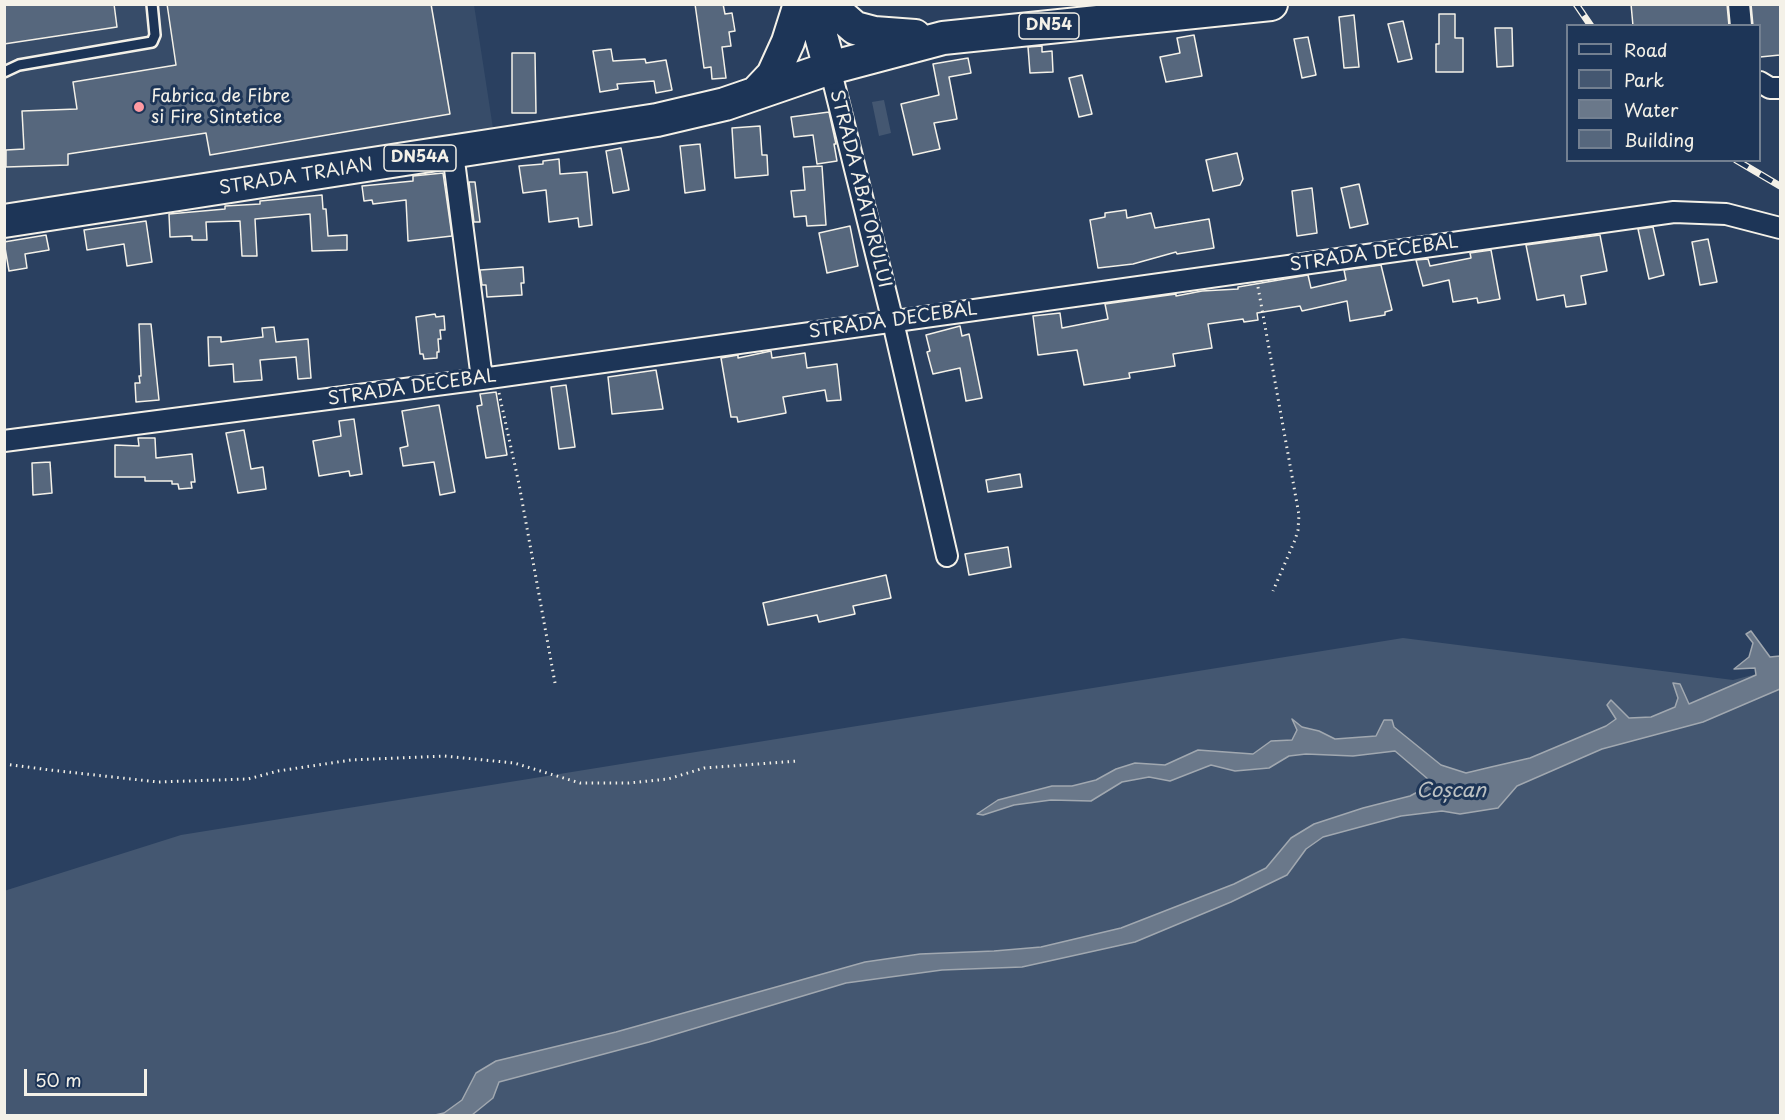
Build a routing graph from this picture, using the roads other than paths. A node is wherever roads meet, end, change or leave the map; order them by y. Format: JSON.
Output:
{"nodes":[{"id":1,"x":152,"y":4,"type":"edge"},
{"id":2,"x":800,"y":4,"type":"edge"},
{"id":3,"x":1271,"y":4,"type":"edge"},
{"id":4,"x":1739,"y":4,"type":"edge"},
{"id":5,"x":825,"y":6,"type":"edge"},
{"id":6,"x":1741,"y":24,"type":"edge"},
{"id":7,"x":943,"y":38,"type":"junction"},
{"id":8,"x":839,"y":65,"type":"junction"},
{"id":9,"x":4,"y":72,"type":"edge"},
{"id":10,"x":1761,"y":83,"type":"edge"},
{"id":11,"x":1780,"y":88,"type":"edge"},
{"id":12,"x":756,"y":93,"type":"junction"},
{"id":13,"x":453,"y":153,"type":"junction"},
{"id":14,"x":4,"y":221,"type":"edge"},
{"id":15,"x":1780,"y":228,"type":"edge"},
{"id":16,"x":893,"y":322,"type":"junction"},
{"id":17,"x":489,"y":378,"type":"junction"},
{"id":18,"x":4,"y":441,"type":"edge"},
{"id":19,"x":947,"y":556,"type":"dead end"}],
"edges":[{"from":1,"to":9,"type":"lane"},
{"from":2,"to":12,"type":"main road"},
{"from":3,"to":7,"type":"main road","number":"DN54"},
{"from":4,"to":6,"type":"street"},
{"from":5,"to":7,"type":"main road"},
{"from":5,"to":8,"type":"main road"},
{"from":7,"to":8,"type":"main road","number":"DN54"},
{"from":8,"to":12,"type":"main road","name":"STRADA TRAIAN","number":"DN54A"},
{"from":8,"to":16,"type":"street","name":"STRADA ABATORULUI"},
{"from":10,"to":11,"type":"street"},
{"from":12,"to":13,"type":"main road","name":"STRADA TRAIAN","number":"DN54A"},
{"from":13,"to":14,"type":"main road","name":"STRADA TRAIAN","number":"DN54A"},
{"from":13,"to":17,"type":"street"},
{"from":15,"to":16,"type":"street","name":"STRADA DECEBAL"},
{"from":16,"to":17,"type":"street","name":"STRADA DECEBAL"},
{"from":16,"to":19,"type":"street","name":"STRADA ABATORULUI"},
{"from":17,"to":18,"type":"street","name":"STRADA DECEBAL"}]}
